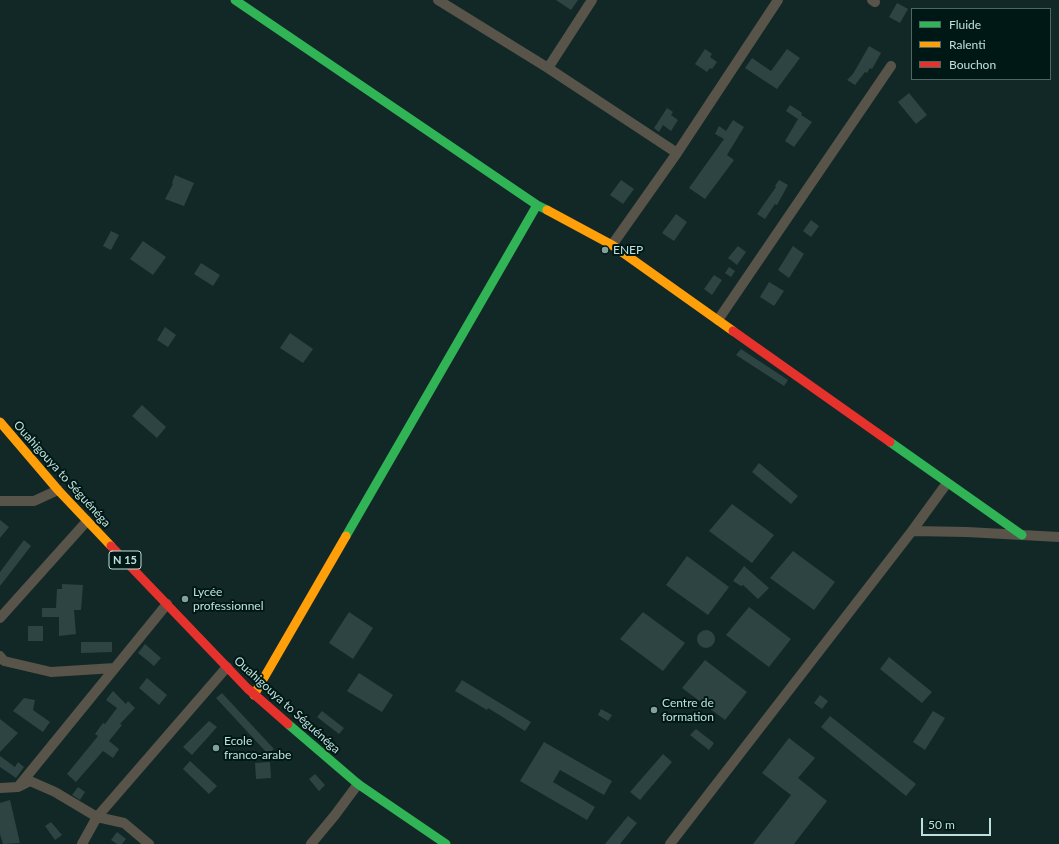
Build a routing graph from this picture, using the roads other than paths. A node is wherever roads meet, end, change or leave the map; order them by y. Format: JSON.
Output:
{"nodes":[{"id":1,"x":235,"y":0,"type":"edge"},
{"id":2,"x":438,"y":0,"type":"edge"},
{"id":3,"x":592,"y":0,"type":"edge"},
{"id":4,"x":778,"y":0,"type":"edge"},
{"id":5,"x":891,"y":66,"type":"dead end"},
{"id":6,"x":548,"y":68,"type":"junction"},
{"id":7,"x":677,"y":153,"type":"junction"},
{"id":8,"x":536,"y":205,"type":"junction"},
{"id":9,"x":612,"y":245,"type":"junction"},
{"id":10,"x":718,"y":320,"type":"junction"},
{"id":11,"x":0,"y":422,"type":"edge"},
{"id":12,"x":947,"y":483,"type":"junction"},
{"id":13,"x":58,"y":490,"type":"junction"},
{"id":14,"x":0,"y":501,"type":"edge"},
{"id":15,"x":87,"y":521,"type":"junction"},
{"id":16,"x":912,"y":531,"type":"junction"},
{"id":17,"x":1022,"y":535,"type":"junction"},
{"id":18,"x":1059,"y":537,"type":"edge"},
{"id":19,"x":167,"y":604,"type":"junction"},
{"id":20,"x":0,"y":618,"type":"edge"},
{"id":21,"x":0,"y":656,"type":"edge"},
{"id":22,"x":227,"y":667,"type":"junction"},
{"id":23,"x":115,"y":668,"type":"junction"},
{"id":24,"x":254,"y":694,"type":"junction"},
{"id":25,"x":358,"y":784,"type":"junction"},
{"id":26,"x":18,"y":786,"type":"junction"},
{"id":27,"x":0,"y":788,"type":"edge"},
{"id":28,"x":97,"y":817,"type":"junction"},
{"id":29,"x":431,"y":840,"type":"edge"},
{"id":30,"x":82,"y":844,"type":"edge"},
{"id":31,"x":149,"y":844,"type":"edge"},
{"id":32,"x":311,"y":844,"type":"edge"},
{"id":33,"x":446,"y":844,"type":"edge"},
{"id":34,"x":670,"y":844,"type":"edge"}],
"edges":[{"from":1,"to":8,"type":"street"},
{"from":2,"to":6,"type":"street"},
{"from":3,"to":6,"type":"street"},
{"from":4,"to":7,"type":"street"},
{"from":5,"to":10,"type":"street"},
{"from":6,"to":7,"type":"street"},
{"from":7,"to":9,"type":"street"},
{"from":8,"to":9,"type":"street"},
{"from":8,"to":24,"type":"street"},
{"from":9,"to":10,"type":"street"},
{"from":10,"to":12,"type":"street"},
{"from":11,"to":13,"type":"street","name":"Ouahigouya to Séguénéga","number":"N 15"},
{"from":12,"to":16,"type":"street"},
{"from":12,"to":17,"type":"street"},
{"from":13,"to":14,"type":"street"},
{"from":13,"to":15,"type":"street","name":"Ouahigouya to Séguénéga","number":"N 15"},
{"from":15,"to":19,"type":"street","name":"Ouahigouya to Séguénéga","number":"N 15"},
{"from":15,"to":20,"type":"street"},
{"from":16,"to":17,"type":"street"},
{"from":16,"to":34,"type":"street"},
{"from":17,"to":18,"type":"street"},
{"from":19,"to":22,"type":"street","name":"Ouahigouya to Séguénéga","number":"N 15"},
{"from":19,"to":23,"type":"street"},
{"from":21,"to":23,"type":"street"},
{"from":22,"to":24,"type":"street","name":"Ouahigouya to Séguénéga","number":"N 15"},
{"from":22,"to":28,"type":"street"},
{"from":23,"to":26,"type":"street"},
{"from":24,"to":25,"type":"street","name":"Ouahigouya to Séguénéga","number":"N 15"},
{"from":25,"to":29,"type":"street","name":"Ouahigouya to Séguénéga","number":"N 15"},
{"from":25,"to":32,"type":"street"},
{"from":26,"to":27,"type":"street"},
{"from":26,"to":28,"type":"street"},
{"from":28,"to":30,"type":"street"},
{"from":28,"to":31,"type":"street"},
{"from":29,"to":33,"type":"street","name":"Ouahigouya to Séguénéga","number":"N 15"}]}
